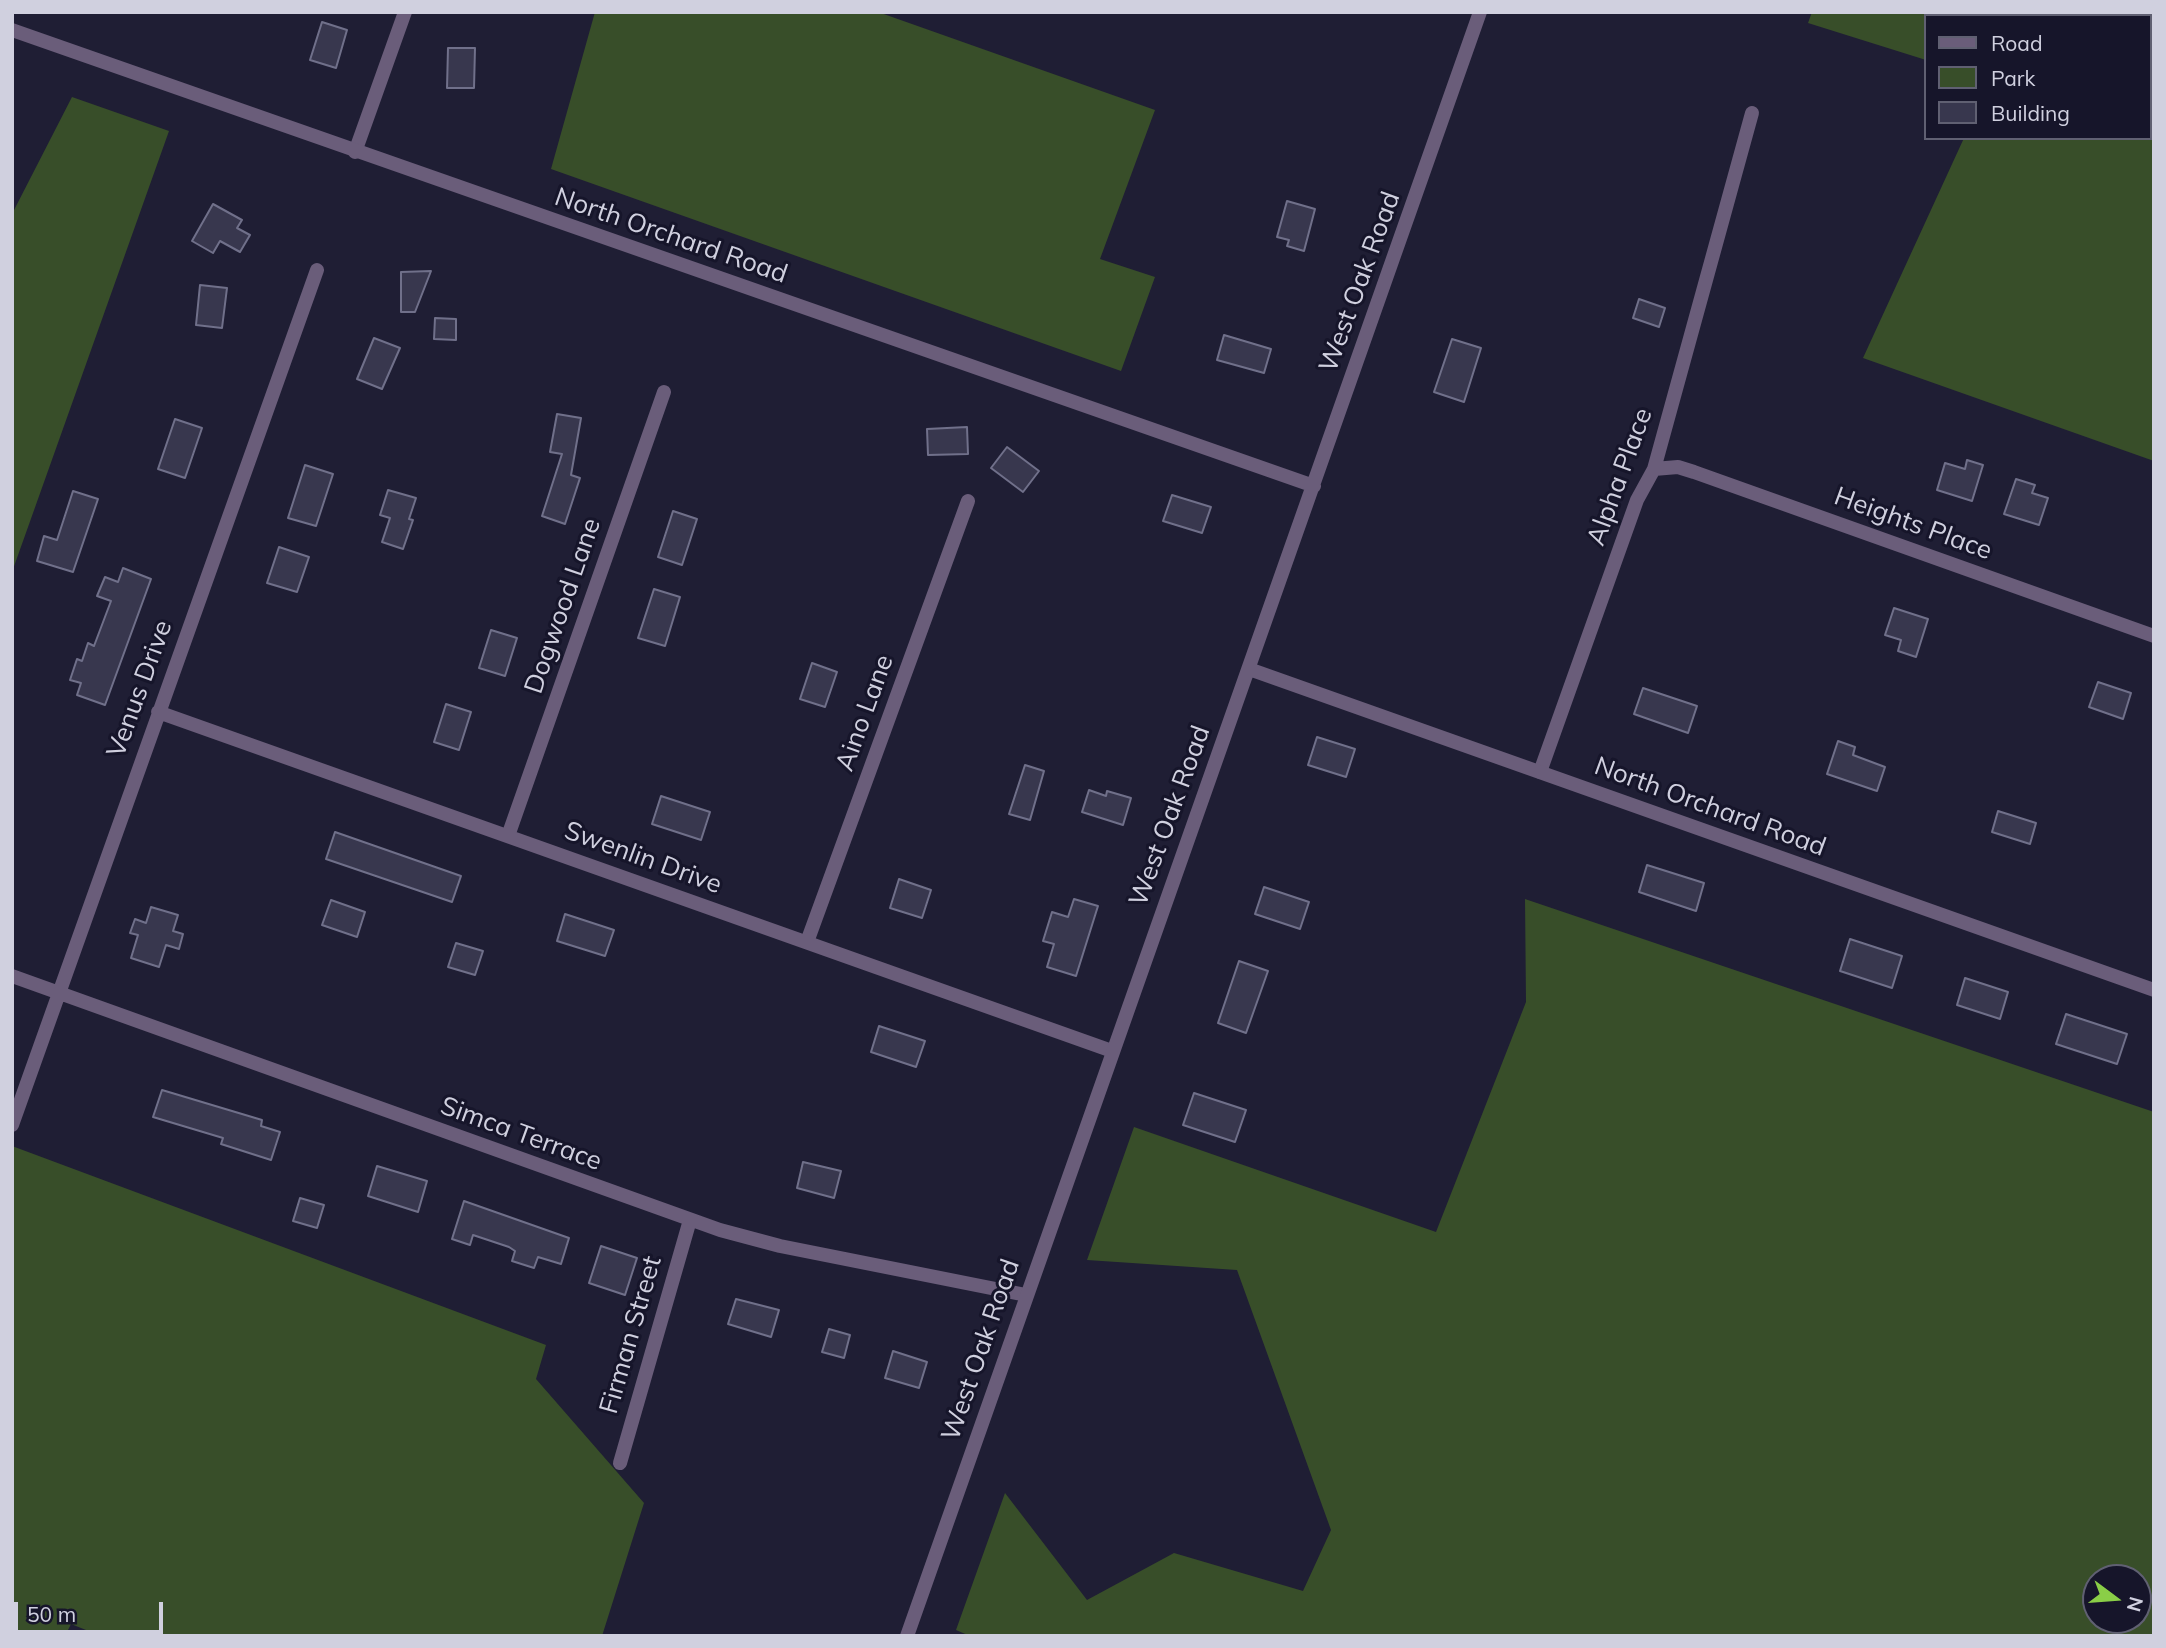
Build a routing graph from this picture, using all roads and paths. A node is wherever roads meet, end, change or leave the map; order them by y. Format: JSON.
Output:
{"nodes":[{"id":1,"x":405,"y":12,"type":"edge"},
{"id":2,"x":1480,"y":12,"type":"edge"},
{"id":3,"x":12,"y":30,"type":"edge"},
{"id":4,"x":1752,"y":113,"type":"dead end"},
{"id":5,"x":355,"y":152,"type":"junction"},
{"id":6,"x":317,"y":270,"type":"dead end"},
{"id":7,"x":664,"y":392,"type":"dead end"},
{"id":8,"x":1654,"y":470,"type":"junction"},
{"id":9,"x":1314,"y":486,"type":"junction"},
{"id":10,"x":968,"y":501,"type":"dead end"},
{"id":11,"x":2154,"y":636,"type":"edge"},
{"id":12,"x":1249,"y":669,"type":"junction"},
{"id":13,"x":158,"y":712,"type":"junction"},
{"id":14,"x":1540,"y":772,"type":"junction"},
{"id":15,"x":508,"y":836,"type":"junction"},
{"id":16,"x":807,"y":942,"type":"junction"},
{"id":17,"x":12,"y":976,"type":"edge"},
{"id":18,"x":2154,"y":990,"type":"edge"},
{"id":19,"x":59,"y":992,"type":"junction"},
{"id":20,"x":1112,"y":1051,"type":"junction"},
{"id":21,"x":12,"y":1125,"type":"edge"},
{"id":22,"x":690,"y":1220,"type":"junction"},
{"id":23,"x":1026,"y":1295,"type":"junction"},
{"id":24,"x":620,"y":1463,"type":"dead end"},
{"id":25,"x":907,"y":1636,"type":"edge"}],
"edges":[{"from":1,"to":5,"type":"street"},
{"from":2,"to":9,"type":"street","name":"West Oak Road"},
{"from":3,"to":5,"type":"street","name":"North Orchard Road"},
{"from":4,"to":8,"type":"street","name":"Alpha Place"},
{"from":5,"to":9,"type":"street","name":"North Orchard Road"},
{"from":6,"to":13,"type":"street","name":"Venus Drive"},
{"from":7,"to":15,"type":"street","name":"Dogwood Lane"},
{"from":8,"to":11,"type":"street","name":"Heights Place"},
{"from":8,"to":14,"type":"street","name":"Alpha Place"},
{"from":9,"to":12,"type":"street","name":"West Oak Road"},
{"from":10,"to":16,"type":"street","name":"Aino Lane"},
{"from":12,"to":14,"type":"street","name":"North Orchard Road"},
{"from":12,"to":20,"type":"street","name":"West Oak Road"},
{"from":13,"to":15,"type":"street","name":"Swenlin Drive"},
{"from":13,"to":19,"type":"street","name":"Venus Drive"},
{"from":14,"to":18,"type":"street","name":"North Orchard Road"},
{"from":15,"to":16,"type":"street","name":"Swenlin Drive"},
{"from":16,"to":20,"type":"street","name":"Swenlin Drive"},
{"from":17,"to":19,"type":"street","name":"Simca Terrace"},
{"from":19,"to":21,"type":"street","name":"Venus Drive"},
{"from":19,"to":22,"type":"street","name":"Simca Terrace"},
{"from":20,"to":23,"type":"street","name":"West Oak Road"},
{"from":22,"to":23,"type":"street","name":"Simca Terrace"},
{"from":22,"to":24,"type":"street","name":"Firman Street"},
{"from":23,"to":25,"type":"street","name":"West Oak Road"}]}
